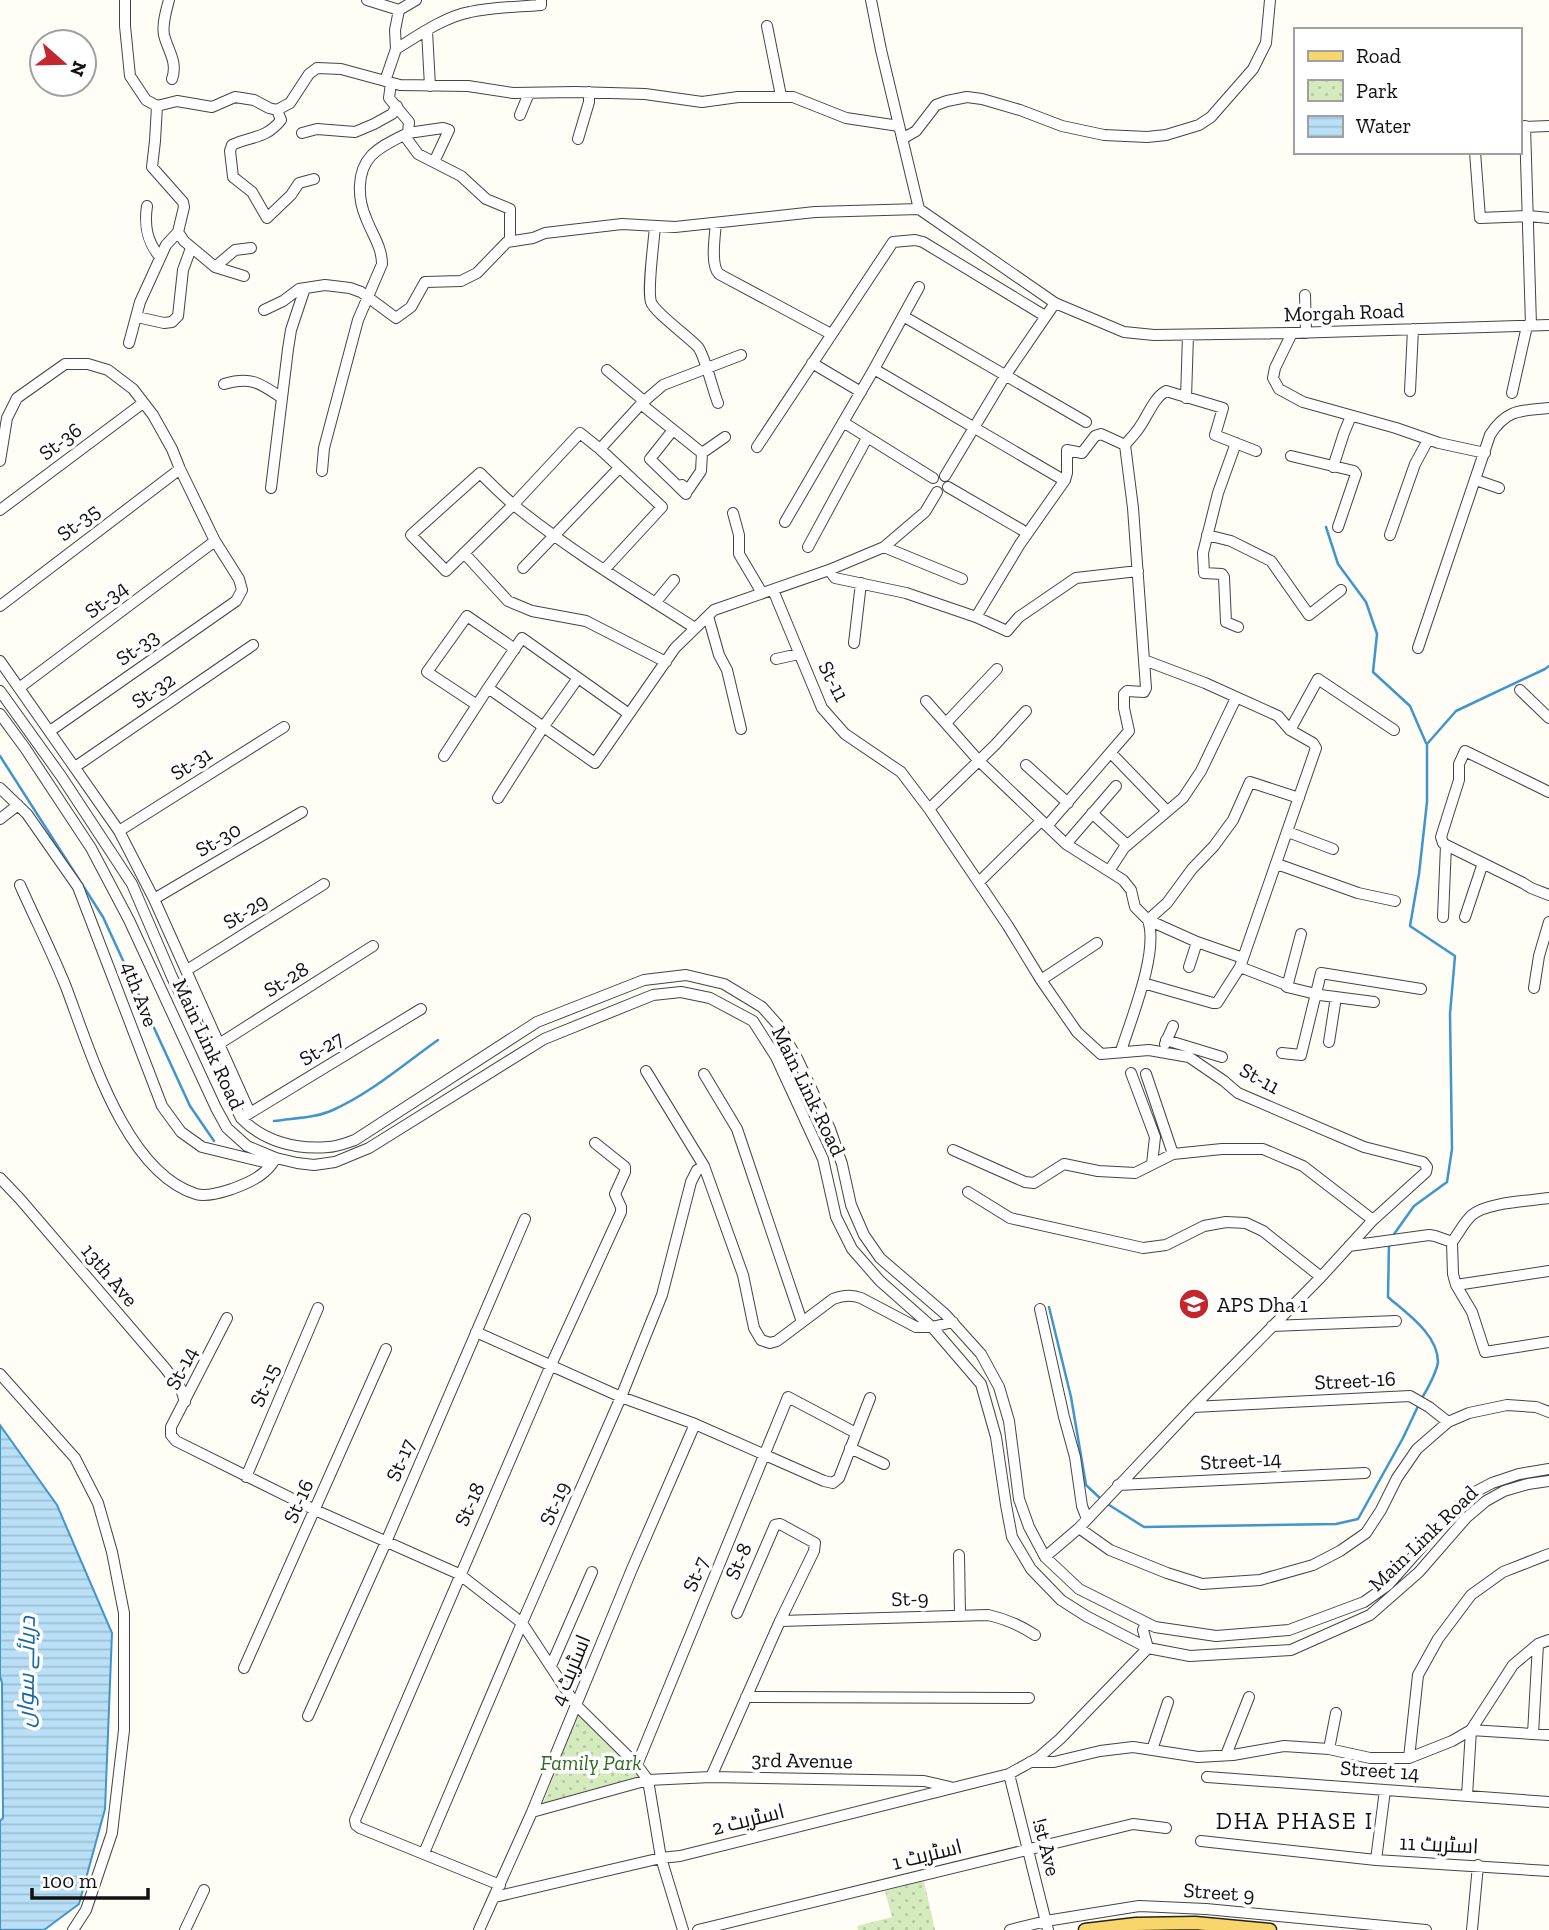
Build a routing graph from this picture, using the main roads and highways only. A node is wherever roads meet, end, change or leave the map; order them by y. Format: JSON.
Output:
{"nodes":[{"id":1,"x":1085,"y":1930,"type":"edge"},
{"id":2,"x":1270,"y":1930,"type":"edge"}],
"edges":[{"from":1,"to":2,"type":"main road"}]}
